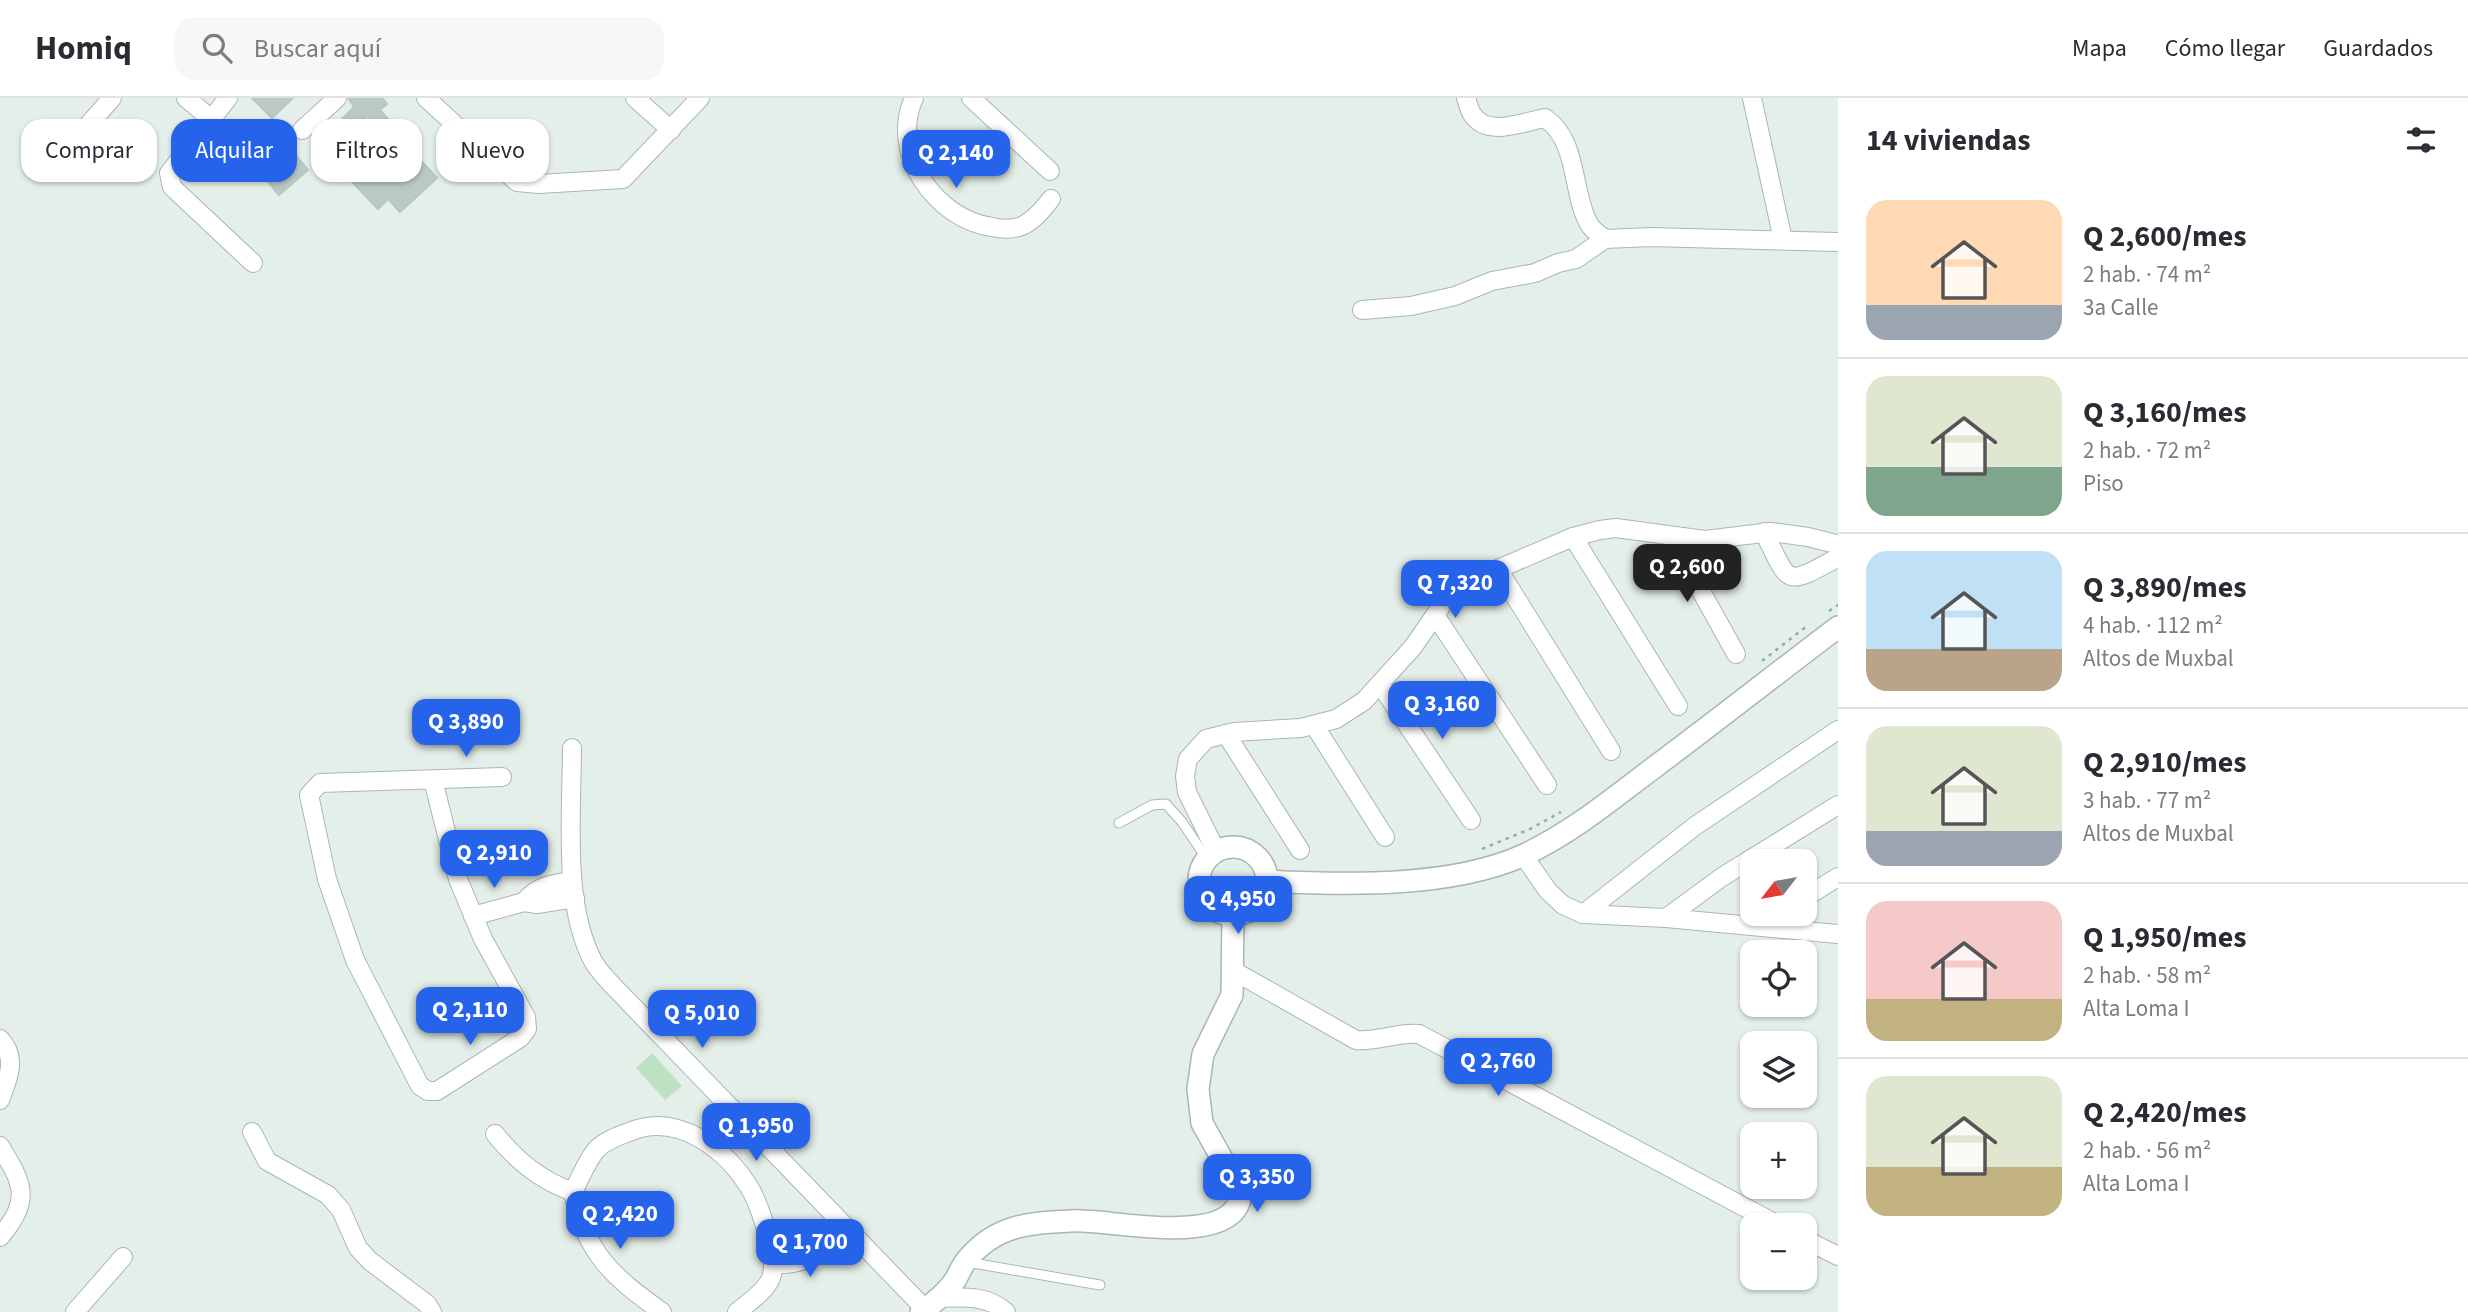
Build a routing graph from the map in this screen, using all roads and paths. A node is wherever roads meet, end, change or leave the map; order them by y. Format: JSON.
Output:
{"nodes":[{"id":1,"x":112,"y":98,"type":"edge"},
{"id":2,"x":186,"y":98,"type":"edge"},
{"id":3,"x":228,"y":98,"type":"edge"},
{"id":4,"x":337,"y":98,"type":"edge"},
{"id":5,"x":426,"y":98,"type":"edge"},
{"id":6,"x":635,"y":98,"type":"edge"},
{"id":7,"x":700,"y":98,"type":"edge"},
{"id":8,"x":914,"y":98,"type":"edge"},
{"id":9,"x":971,"y":98,"type":"edge"},
{"id":10,"x":1466,"y":98,"type":"edge"},
{"id":11,"x":1752,"y":98,"type":"edge"},
{"id":12,"x":210,"y":118,"type":"junction"},
{"id":13,"x":93,"y":119,"type":"edge"},
{"id":14,"x":302,"y":130,"type":"dead end"},
{"id":15,"x":671,"y":130,"type":"junction"},
{"id":16,"x":1050,"y":171,"type":"dead end"},
{"id":17,"x":1051,"y":199,"type":"dead end"},
{"id":18,"x":1605,"y":239,"type":"junction"},
{"id":19,"x":1783,"y":240,"type":"junction"},
{"id":20,"x":1838,"y":242,"type":"edge"},
{"id":21,"x":253,"y":263,"type":"dead end"},
{"id":22,"x":1362,"y":310,"type":"dead end"},
{"id":23,"x":1764,"y":532,"type":"junction"},
{"id":24,"x":1573,"y":537,"type":"junction"},
{"id":25,"x":1671,"y":537,"type":"junction"},
{"id":26,"x":1838,"y":547,"type":"edge"},
{"id":27,"x":1838,"y":555,"type":"edge"},
{"id":28,"x":1498,"y":569,"type":"junction"},
{"id":29,"x":1838,"y":605,"type":"edge"},
{"id":30,"x":1436,"y":615,"type":"junction"},
{"id":31,"x":1833,"y":619,"type":"edge"},
{"id":32,"x":1811,"y":624,"type":"dead end"},
{"id":33,"x":1736,"y":653,"type":"dead end"},
{"id":34,"x":1753,"y":668,"type":"dead end"},
{"id":35,"x":1380,"y":684,"type":"junction"},
{"id":36,"x":1678,"y":706,"type":"dead end"},
{"id":37,"x":1314,"y":725,"type":"junction"},
{"id":38,"x":1838,"y":730,"type":"edge"},
{"id":39,"x":1226,"y":734,"type":"junction"},
{"id":40,"x":572,"y":748,"type":"dead end"},
{"id":41,"x":1611,"y":751,"type":"dead end"},
{"id":42,"x":502,"y":777,"type":"dead end"},
{"id":43,"x":433,"y":780,"type":"junction"},
{"id":44,"x":1547,"y":785,"type":"dead end"},
{"id":45,"x":1838,"y":805,"type":"edge"},
{"id":46,"x":1570,"y":807,"type":"dead end"},
{"id":47,"x":1471,"y":820,"type":"dead end"},
{"id":48,"x":1119,"y":823,"type":"dead end"},
{"id":49,"x":1385,"y":837,"type":"dead end"},
{"id":50,"x":1300,"y":850,"type":"dead end"},
{"id":51,"x":1478,"y":851,"type":"dead end"},
{"id":52,"x":1212,"y":855,"type":"junction"},
{"id":53,"x":1523,"y":855,"type":"junction"},
{"id":54,"x":1838,"y":877,"type":"edge"},
{"id":55,"x":1267,"y":881,"type":"junction"},
{"id":56,"x":573,"y":890,"type":"junction"},
{"id":57,"x":1817,"y":890,"type":"edge"},
{"id":58,"x":1583,"y":914,"type":"junction"},
{"id":59,"x":1233,"y":915,"type":"junction"},
{"id":60,"x":473,"y":916,"type":"junction"},
{"id":61,"x":1666,"y":918,"type":"junction"},
{"id":62,"x":1740,"y":924,"type":"edge"},
{"id":63,"x":1758,"y":926,"type":"edge"},
{"id":64,"x":1838,"y":934,"type":"edge"},
{"id":65,"x":1232,"y":970,"type":"junction"},
{"id":66,"x":0,"y":1039,"type":"edge"},
{"id":67,"x":0,"y":1100,"type":"edge"},
{"id":68,"x":252,"y":1132,"type":"dead end"},
{"id":69,"x":495,"y":1134,"type":"dead end"},
{"id":70,"x":0,"y":1146,"type":"edge"},
{"id":71,"x":573,"y":1192,"type":"junction"},
{"id":72,"x":1755,"y":1213,"type":"edge"},
{"id":73,"x":0,"y":1237,"type":"edge"},
{"id":74,"x":829,"y":1244,"type":"dead end"},
{"id":75,"x":1817,"y":1246,"type":"edge"},
{"id":76,"x":1838,"y":1256,"type":"edge"},
{"id":77,"x":123,"y":1257,"type":"dead end"},
{"id":78,"x":965,"y":1262,"type":"junction"},
{"id":79,"x":775,"y":1264,"type":"junction"},
{"id":80,"x":1100,"y":1284,"type":"dead end"},
{"id":81,"x":932,"y":1308,"type":"edge"},
{"id":82,"x":75,"y":1312,"type":"edge"},
{"id":83,"x":432,"y":1312,"type":"edge"},
{"id":84,"x":662,"y":1312,"type":"edge"},
{"id":85,"x":737,"y":1312,"type":"edge"},
{"id":86,"x":1006,"y":1312,"type":"edge"}],
"edges":[{"from":1,"to":13,"type":"street"},
{"from":2,"to":12,"type":"street"},
{"from":3,"to":12,"type":"street"},
{"from":4,"to":14,"type":"street"},
{"from":5,"to":15,"type":"street"},
{"from":6,"to":15,"type":"street"},
{"from":7,"to":15,"type":"street"},
{"from":8,"to":17,"type":"street"},
{"from":9,"to":16,"type":"street"},
{"from":10,"to":18,"type":"street"},
{"from":11,"to":19,"type":"street"},
{"from":12,"to":21,"type":"street"},
{"from":18,"to":19,"type":"street"},
{"from":18,"to":22,"type":"street"},
{"from":19,"to":20,"type":"street"},
{"from":23,"to":25,"type":"street"},
{"from":23,"to":26,"type":"street"},
{"from":23,"to":27,"type":"street"},
{"from":24,"to":25,"type":"street"},
{"from":24,"to":28,"type":"street"},
{"from":24,"to":36,"type":"street"},
{"from":25,"to":33,"type":"street"},
{"from":28,"to":30,"type":"street"},
{"from":28,"to":41,"type":"street"},
{"from":29,"to":31,"type":"path"},
{"from":30,"to":35,"type":"street"},
{"from":30,"to":44,"type":"street"},
{"from":31,"to":53,"type":"street"},
{"from":32,"to":34,"type":"path"},
{"from":35,"to":37,"type":"street"},
{"from":35,"to":47,"type":"street"},
{"from":37,"to":39,"type":"street"},
{"from":37,"to":49,"type":"street"},
{"from":38,"to":58,"type":"street"},
{"from":39,"to":50,"type":"street"},
{"from":39,"to":52,"type":"street"},
{"from":40,"to":56,"type":"street"},
{"from":42,"to":43,"type":"street"},
{"from":43,"to":60,"type":"street"},
{"from":43,"to":60,"type":"street"},
{"from":45,"to":61,"type":"street"},
{"from":46,"to":51,"type":"path"},
{"from":48,"to":52,"type":"lane"},
{"from":52,"to":55,"type":"street"},
{"from":52,"to":59,"type":"street"},
{"from":53,"to":55,"type":"street"},
{"from":53,"to":58,"type":"street"},
{"from":54,"to":57,"type":"street"},
{"from":55,"to":59,"type":"street"},
{"from":56,"to":60,"type":"street"},
{"from":56,"to":81,"type":"street"},
{"from":58,"to":61,"type":"street"},
{"from":59,"to":65,"type":"street"},
{"from":61,"to":62,"type":"street"},
{"from":63,"to":64,"type":"street"},
{"from":65,"to":72,"type":"street"},
{"from":65,"to":78,"type":"street"},
{"from":66,"to":67,"type":"street"},
{"from":68,"to":83,"type":"street"},
{"from":69,"to":71,"type":"street"},
{"from":70,"to":73,"type":"street"},
{"from":71,"to":79,"type":"street"},
{"from":71,"to":84,"type":"street"},
{"from":74,"to":79,"type":"street"},
{"from":75,"to":76,"type":"street"},
{"from":77,"to":82,"type":"street"},
{"from":78,"to":80,"type":"lane"},
{"from":78,"to":81,"type":"street"},
{"from":79,"to":85,"type":"street"},
{"from":81,"to":86,"type":"street"}]}
